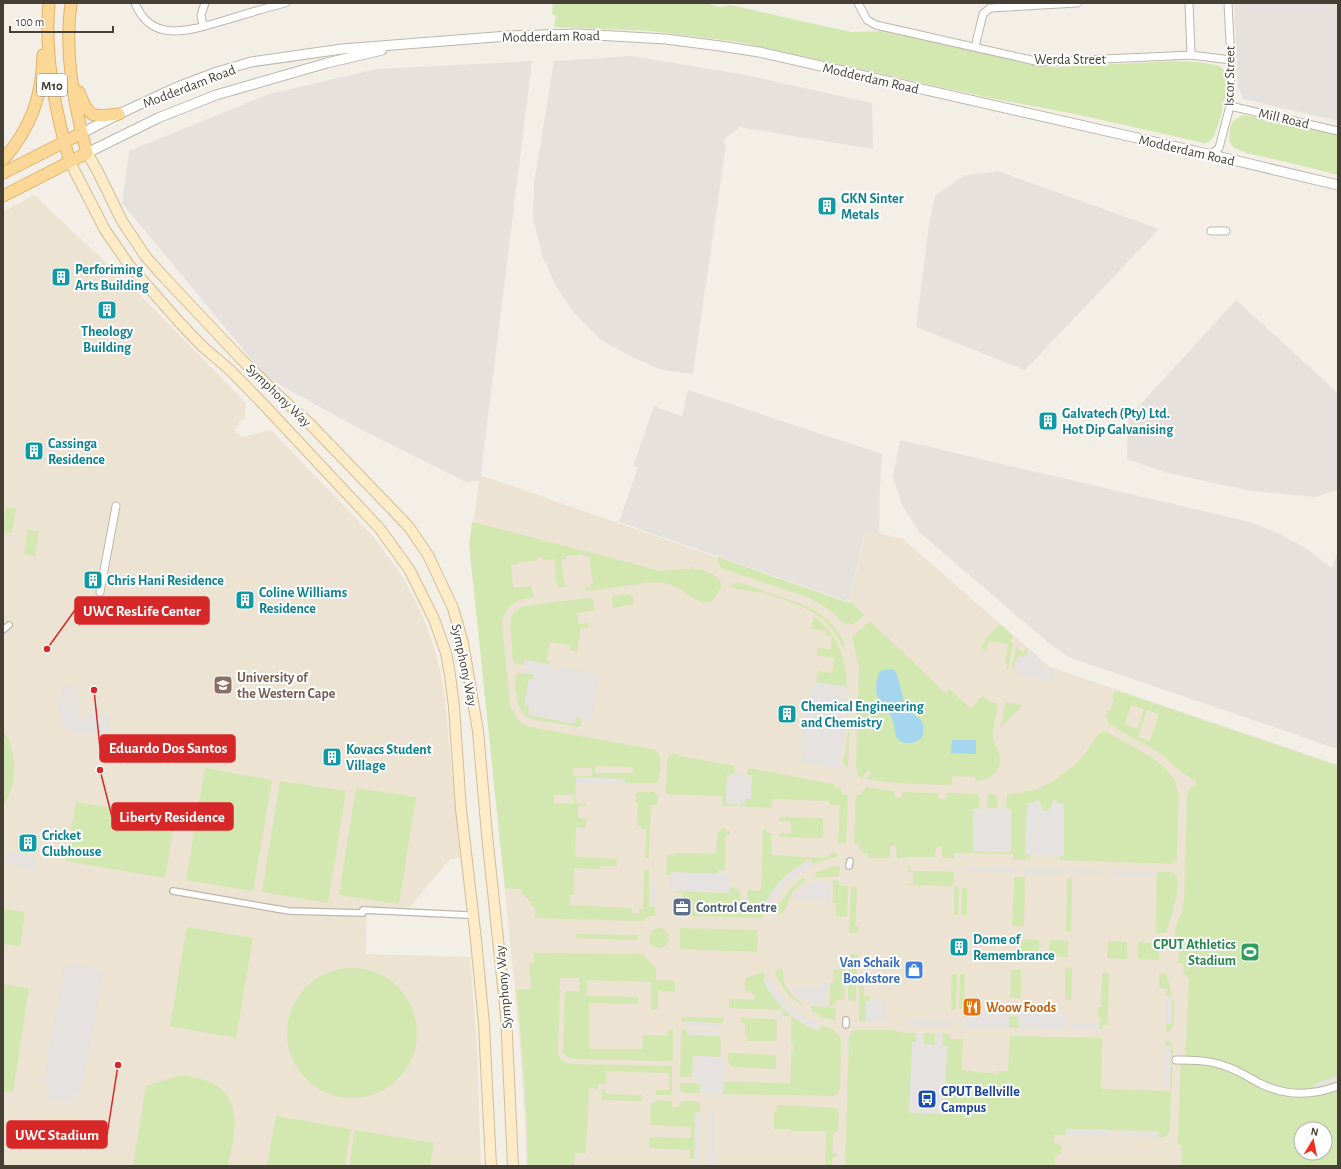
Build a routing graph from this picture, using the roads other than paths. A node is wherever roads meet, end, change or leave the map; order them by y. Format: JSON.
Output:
{"nodes":[{"id":1,"x":49,"y":3,"type":"edge"},
{"id":2,"x":71,"y":3,"type":"edge"},
{"id":3,"x":135,"y":3,"type":"edge"},
{"id":4,"x":205,"y":3,"type":"edge"},
{"id":5,"x":285,"y":3,"type":"edge"},
{"id":6,"x":867,"y":3,"type":"edge"},
{"id":7,"x":1077,"y":3,"type":"edge"},
{"id":8,"x":1189,"y":3,"type":"edge"},
{"id":9,"x":1228,"y":3,"type":"edge"},
{"id":10,"x":274,"y":4,"type":"edge"},
{"id":11,"x":859,"y":5,"type":"edge"},
{"id":12,"x":203,"y":26,"type":"junction"},
{"id":13,"x":47,"y":27,"type":"junction"},
{"id":14,"x":397,"y":46,"type":"junction"},
{"id":15,"x":975,"y":47,"type":"junction"},
{"id":16,"x":1191,"y":55,"type":"junction"},
{"id":17,"x":1230,"y":60,"type":"junction"},
{"id":18,"x":70,"y":68,"type":"junction"},
{"id":19,"x":1230,"y":106,"type":"junction"},
{"id":20,"x":119,"y":114,"type":"junction"},
{"id":21,"x":1338,"y":131,"type":"edge"},
{"id":22,"x":82,"y":134,"type":"junction"},
{"id":23,"x":64,"y":142,"type":"junction"},
{"id":24,"x":1219,"y":148,"type":"junction"},
{"id":25,"x":87,"y":153,"type":"junction"},
{"id":26,"x":1210,"y":155,"type":"junction"},
{"id":27,"x":1225,"y":158,"type":"junction"},
{"id":28,"x":3,"y":160,"type":"edge"},
{"id":29,"x":70,"y":162,"type":"junction"},
{"id":30,"x":3,"y":174,"type":"edge"},
{"id":31,"x":1338,"y":185,"type":"edge"},
{"id":32,"x":3,"y":196,"type":"edge"},
{"id":33,"x":1211,"y":231,"type":"dead end"},
{"id":34,"x":1226,"y":231,"type":"dead end"},
{"id":35,"x":116,"y":506,"type":"dead end"},
{"id":36,"x":100,"y":592,"type":"dead end"},
{"id":37,"x":9,"y":625,"type":"dead end"},
{"id":38,"x":3,"y":630,"type":"edge"},
{"id":39,"x":173,"y":891,"type":"dead end"},
{"id":40,"x":467,"y":914,"type":"dead end"},
{"id":41,"x":1176,"y":1060,"type":"dead end"},
{"id":42,"x":1338,"y":1086,"type":"edge"},
{"id":43,"x":491,"y":1166,"type":"edge"},
{"id":44,"x":514,"y":1166,"type":"edge"}],
"edges":[{"from":1,"to":13,"type":"main road","number":"M10"},
{"from":2,"to":18,"type":"main road","number":"M10"},
{"from":3,"to":12,"type":"street"},
{"from":4,"to":12,"type":"street"},
{"from":5,"to":10,"type":"street"},
{"from":6,"to":11,"type":"street"},
{"from":7,"to":15,"type":"street"},
{"from":8,"to":16,"type":"street"},
{"from":9,"to":17,"type":"street","name":"Iscor Street"},
{"from":10,"to":12,"type":"street"},
{"from":11,"to":15,"type":"street","name":"Werda Street"},
{"from":13,"to":23,"type":"main road","number":"M10"},
{"from":13,"to":28,"type":"main road"},
{"from":14,"to":20,"type":"street","name":"Modderdam Road"},
{"from":14,"to":25,"type":"street","name":"Modderdam Road"},
{"from":14,"to":26,"type":"street","name":"Modderdam Road"},
{"from":15,"to":16,"type":"street","name":"Werda Street"},
{"from":16,"to":17,"type":"street","name":"Werda Street"},
{"from":17,"to":19,"type":"street","name":"Iscor Street"},
{"from":18,"to":20,"type":"main road"},
{"from":18,"to":22,"type":"main road","number":"M10"},
{"from":19,"to":21,"type":"street","name":"Mill Road"},
{"from":19,"to":24,"type":"street","name":"Iscor Street"},
{"from":20,"to":22,"type":"street","name":"Modderdam Road"},
{"from":22,"to":23,"type":"main road"},
{"from":22,"to":25,"type":"main road","number":"M10"},
{"from":23,"to":29,"type":"main road","number":"M10"},
{"from":23,"to":30,"type":"main road"},
{"from":24,"to":26,"type":"street"},
{"from":24,"to":27,"type":"street"},
{"from":25,"to":29,"type":"main road"},
{"from":25,"to":44,"type":"main road","name":"Symphony Way"},
{"from":26,"to":27,"type":"street","name":"Modderdam Road"},
{"from":27,"to":31,"type":"street","name":"Modderdam Road"},
{"from":29,"to":32,"type":"main road"},
{"from":29,"to":43,"type":"main road","name":"Symphony Way"},
{"from":33,"to":34,"type":"street"},
{"from":35,"to":36,"type":"street"},
{"from":37,"to":38,"type":"street"},
{"from":39,"to":40,"type":"street"},
{"from":41,"to":42,"type":"street"}]}
